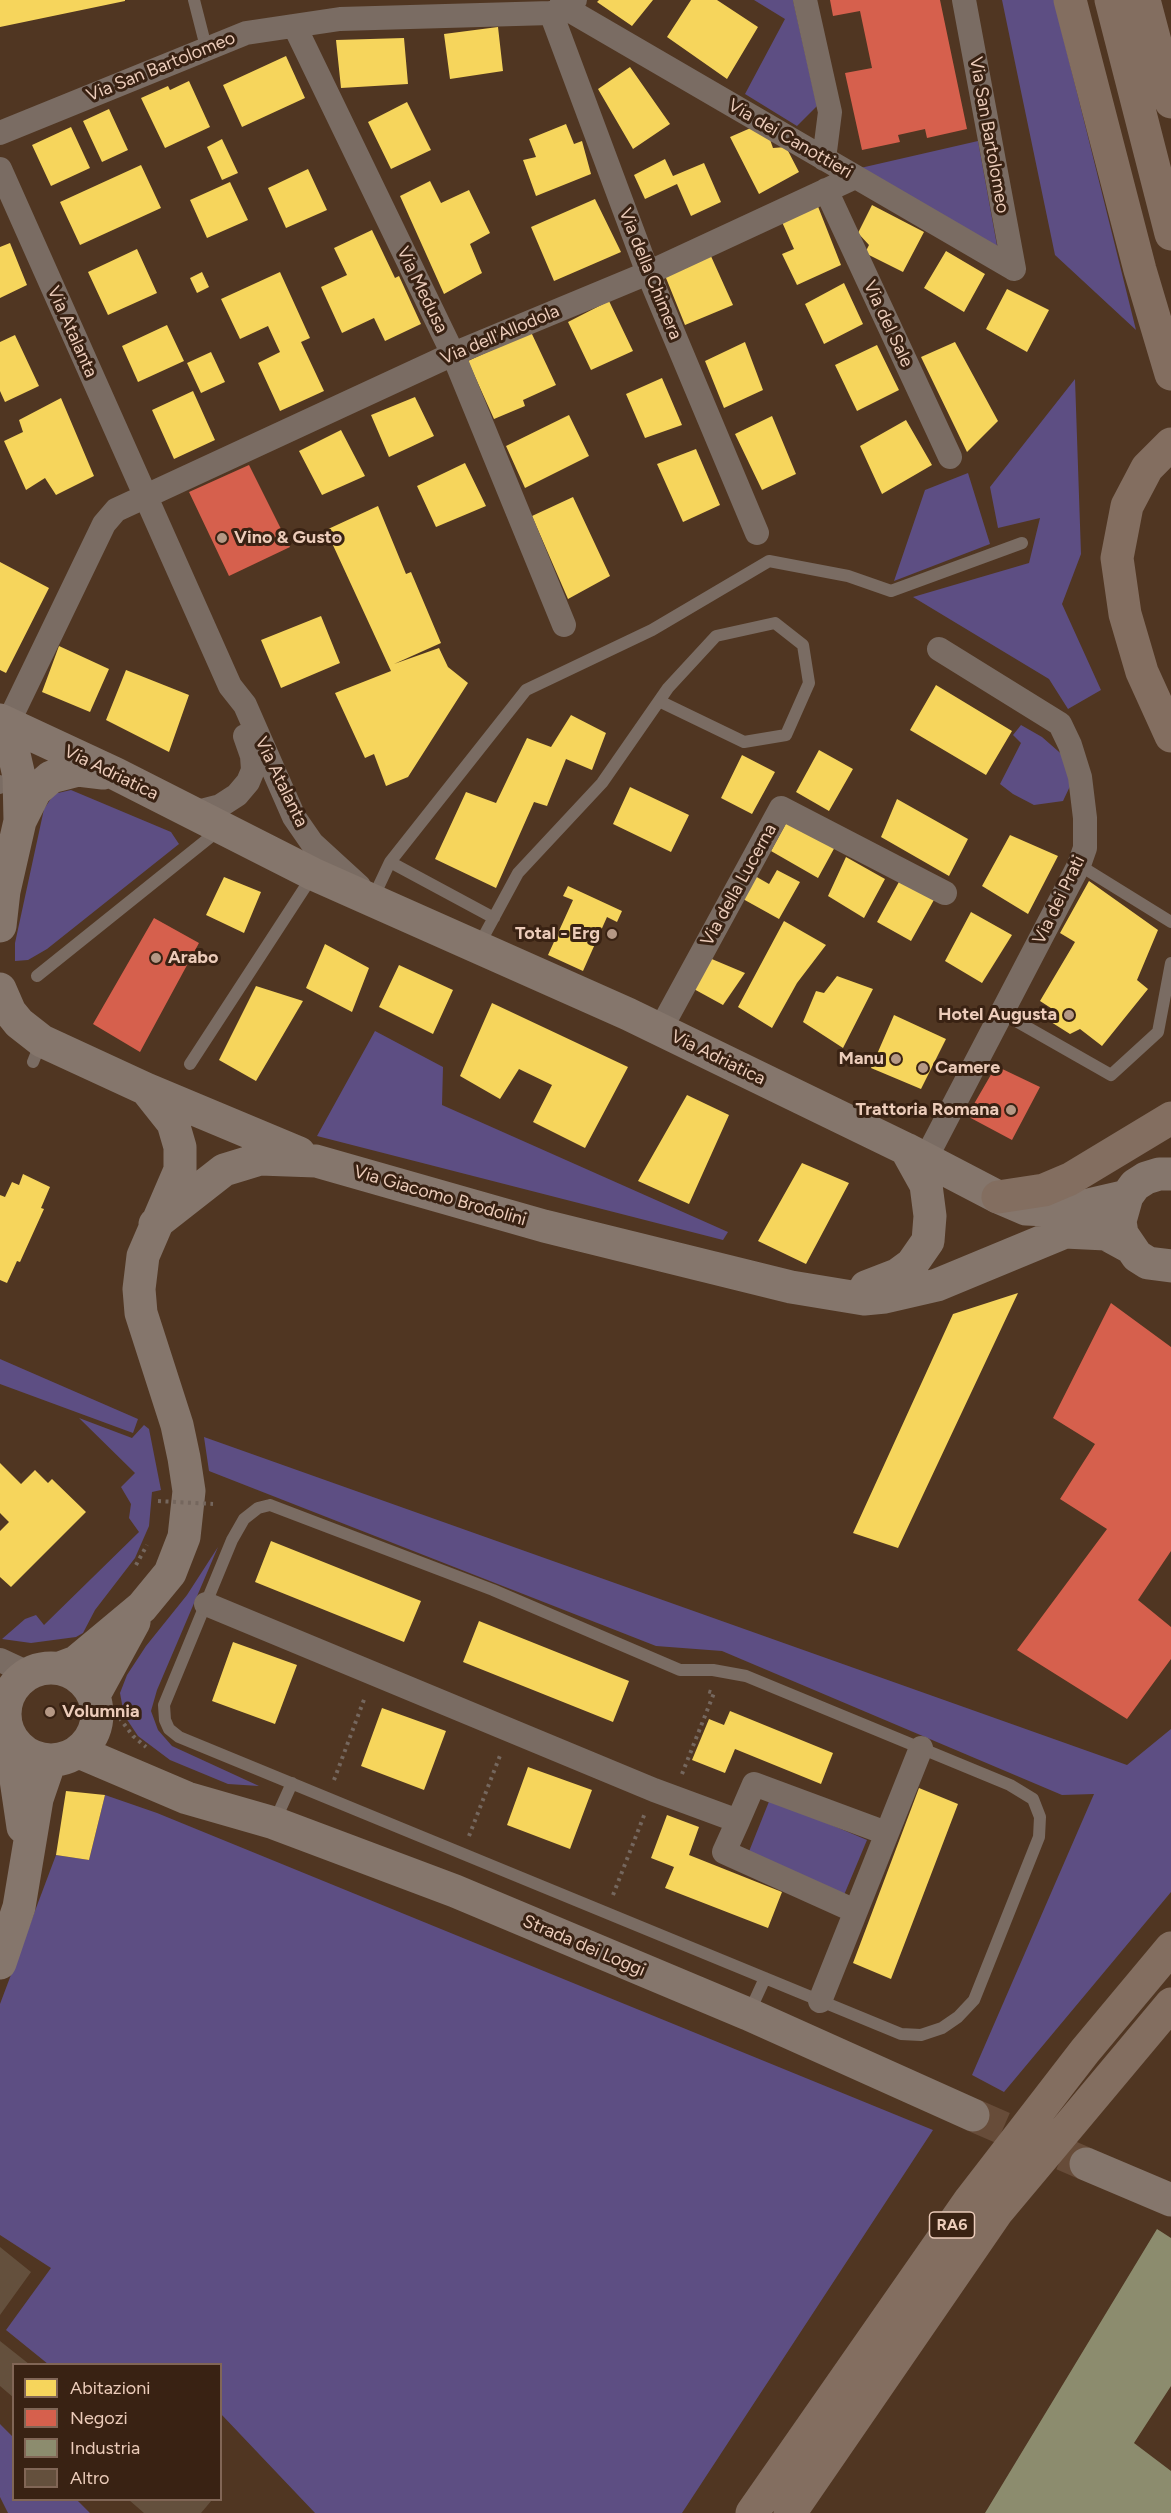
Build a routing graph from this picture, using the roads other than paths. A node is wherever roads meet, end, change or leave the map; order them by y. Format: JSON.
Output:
{"nodes":[{"id":1,"x":194,"y":0,"type":"edge"},
{"id":2,"x":806,"y":0,"type":"edge"},
{"id":3,"x":964,"y":0,"type":"edge"},
{"id":4,"x":1070,"y":0,"type":"edge"},
{"id":5,"x":1111,"y":0,"type":"edge"},
{"id":6,"x":1144,"y":0,"type":"edge"},
{"id":7,"x":564,"y":5,"type":"edge"},
{"id":8,"x":338,"y":10,"type":"edge"},
{"id":9,"x":295,"y":27,"type":"junction"},
{"id":10,"x":206,"y":47,"type":"junction"},
{"id":11,"x":1171,"y":102,"type":"edge"},
{"id":12,"x":0,"y":133,"type":"edge"},
{"id":13,"x":824,"y":159,"type":"junction"},
{"id":14,"x":0,"y":169,"type":"edge"},
{"id":15,"x":855,"y":177,"type":"junction"},
{"id":16,"x":826,"y":190,"type":"junction"},
{"id":17,"x":1171,"y":234,"type":"edge"},
{"id":18,"x":1014,"y":269,"type":"joint"},
{"id":19,"x":648,"y":273,"type":"junction"},
{"id":20,"x":453,"y":354,"type":"junction"},
{"id":21,"x":1171,"y":374,"type":"edge"},
{"id":22,"x":1171,"y":444,"type":"edge"},
{"id":23,"x":951,"y":457,"type":"dead end"},
{"id":24,"x":146,"y":494,"type":"junction"},
{"id":25,"x":757,"y":533,"type":"dead end"},
{"id":26,"x":1022,"y":543,"type":"dead end"},
{"id":27,"x":564,"y":625,"type":"dead end"},
{"id":28,"x":939,"y":649,"type":"dead end"},
{"id":29,"x":230,"y":686,"type":"junction"},
{"id":30,"x":659,"y":701,"type":"junction"},
{"id":31,"x":3,"y":724,"type":"edge"},
{"id":32,"x":1171,"y":736,"type":"edge"},
{"id":33,"x":116,"y":774,"type":"junction"},
{"id":34,"x":0,"y":781,"type":"edge"},
{"id":35,"x":0,"y":788,"type":"edge"},
{"id":36,"x":193,"y":813,"type":"junction"},
{"id":37,"x":20,"y":821,"type":"junction"},
{"id":38,"x":222,"y":828,"type":"junction"},
{"id":39,"x":390,"y":862,"type":"junction"},
{"id":40,"x":1079,"y":866,"type":"junction"},
{"id":41,"x":313,"y":874,"type":"junction"},
{"id":42,"x":2,"y":891,"type":"edge"},
{"id":43,"x":945,"y":893,"type":"dead end"},
{"id":44,"x":387,"y":905,"type":"junction"},
{"id":45,"x":494,"y":918,"type":"junction"},
{"id":46,"x":1171,"y":922,"type":"edge"},
{"id":47,"x":0,"y":926,"type":"edge"},
{"id":48,"x":478,"y":946,"type":"junction"},
{"id":49,"x":1171,"y":963,"type":"edge"},
{"id":50,"x":37,"y":976,"type":"dead end"},
{"id":51,"x":0,"y":989,"type":"edge"},
{"id":52,"x":1002,"y":1013,"type":"junction"},
{"id":53,"x":660,"y":1030,"type":"junction"},
{"id":54,"x":190,"y":1064,"type":"dead end"},
{"id":55,"x":146,"y":1089,"type":"junction"},
{"id":56,"x":1171,"y":1118,"type":"edge"},
{"id":57,"x":915,"y":1154,"type":"junction"},
{"id":58,"x":316,"y":1161,"type":"junction"},
{"id":59,"x":1171,"y":1174,"type":"edge"},
{"id":60,"x":1127,"y":1196,"type":"junction"},
{"id":61,"x":998,"y":1197,"type":"junction"},
{"id":62,"x":155,"y":1224,"type":"junction"},
{"id":63,"x":1128,"y":1246,"type":"junction"},
{"id":64,"x":1171,"y":1266,"type":"edge"},
{"id":65,"x":839,"y":1294,"type":"junction"},
{"id":66,"x":206,"y":1604,"type":"junction"},
{"id":67,"x":142,"y":1607,"type":"junction"},
{"id":68,"x":14,"y":1667,"type":"edge"},
{"id":69,"x":60,"y":1668,"type":"junction"},
{"id":70,"x":96,"y":1706,"type":"junction"},
{"id":71,"x":2,"y":1707,"type":"edge"},
{"id":72,"x":13,"y":1742,"type":"junction"},
{"id":73,"x":921,"y":1748,"type":"junction"},
{"id":74,"x":64,"y":1756,"type":"junction"},
{"id":75,"x":292,"y":1783,"type":"junction"},
{"id":76,"x":187,"y":1798,"type":"junction"},
{"id":77,"x":738,"y":1821,"type":"junction"},
{"id":78,"x":274,"y":1823,"type":"junction"},
{"id":79,"x":886,"y":1833,"type":"junction"},
{"id":80,"x":27,"y":1868,"type":"junction"},
{"id":81,"x":855,"y":1911,"type":"junction"},
{"id":82,"x":1171,"y":1948,"type":"edge"},
{"id":83,"x":0,"y":1963,"type":"edge"},
{"id":84,"x":765,"y":1978,"type":"junction"},
{"id":85,"x":820,"y":2001,"type":"junction"},
{"id":86,"x":1171,"y":2004,"type":"edge"},
{"id":87,"x":748,"y":2014,"type":"junction"},
{"id":88,"x":1171,"y":2029,"type":"edge"},
{"id":89,"x":1087,"y":2105,"type":"junction"},
{"id":90,"x":973,"y":2115,"type":"tunnel mouth"},
{"id":91,"x":1086,"y":2164,"type":"tunnel mouth"},
{"id":92,"x":1171,"y":2200,"type":"edge"},
{"id":93,"x":840,"y":2415,"type":"junction"},
{"id":94,"x":752,"y":2513,"type":"edge"},
{"id":95,"x":790,"y":2513,"type":"edge"}],
"edges":[{"from":1,"to":10,"type":"lane"},
{"from":2,"to":13,"type":"street"},
{"from":3,"to":18,"type":"street","name":"Via San Bartolomeo"},
{"from":4,"to":21,"type":"highway"},
{"from":5,"to":17,"type":"highway"},
{"from":6,"to":11,"type":"highway"},
{"from":7,"to":8,"type":"street","name":"Via San Bartolomeo"},
{"from":7,"to":13,"type":"street","name":"Via dei Canottieri"},
{"from":7,"to":19,"type":"street","name":"Via della Chimera"},
{"from":8,"to":9,"type":"street","name":"Via San Bartolomeo"},
{"from":9,"to":10,"type":"street","name":"Via San Bartolomeo"},
{"from":9,"to":20,"type":"street","name":"Via Medusa"},
{"from":10,"to":12,"type":"street","name":"Via San Bartolomeo"},
{"from":13,"to":15,"type":"street","name":"Via dei Canottieri"},
{"from":14,"to":24,"type":"street","name":"Via Atalanta"},
{"from":15,"to":16,"type":"street","name":"Via dell'Allodola"},
{"from":15,"to":18,"type":"street","name":"Via dei Canottieri"},
{"from":16,"to":19,"type":"street","name":"Via dell'Allodola"},
{"from":16,"to":23,"type":"street","name":"Via del Sale"},
{"from":19,"to":20,"type":"street","name":"Via dell'Allodola"},
{"from":19,"to":25,"type":"street","name":"Via della Chimera"},
{"from":20,"to":24,"type":"street","name":"Via dell'Allodola"},
{"from":20,"to":27,"type":"street","name":"Via Medusa"},
{"from":22,"to":32,"type":"highway"},
{"from":24,"to":29,"type":"street","name":"Via Atalanta"},
{"from":24,"to":31,"type":"street"},
{"from":26,"to":39,"type":"lane"},
{"from":28,"to":40,"type":"street","name":"Via dei Prati"},
{"from":29,"to":36,"type":"street","name":"Via Atalanta"},
{"from":29,"to":44,"type":"street","name":"Via Atalanta"},
{"from":30,"to":30,"type":"lane"},
{"from":30,"to":45,"type":"lane"},
{"from":31,"to":33,"type":"main road","name":"Via Adriatica"},
{"from":31,"to":37,"type":"main road"},
{"from":33,"to":36,"type":"main road","name":"Via Adriatica"},
{"from":33,"to":37,"type":"main road"},
{"from":34,"to":35,"type":"lane"},
{"from":36,"to":38,"type":"main road","name":"Via Adriatica"},
{"from":37,"to":42,"type":"main road"},
{"from":38,"to":41,"type":"main road","name":"Via Adriatica"},
{"from":38,"to":50,"type":"lane"},
{"from":39,"to":44,"type":"lane"},
{"from":39,"to":45,"type":"lane"},
{"from":40,"to":46,"type":"lane"},
{"from":40,"to":52,"type":"street","name":"Via dei Prati"},
{"from":41,"to":44,"type":"main road","name":"Via Adriatica"},
{"from":41,"to":54,"type":"lane"},
{"from":42,"to":47,"type":"main road"},
{"from":43,"to":53,"type":"street","name":"Via della Lucerna"},
{"from":44,"to":48,"type":"main road","name":"Via Adriatica"},
{"from":45,"to":48,"type":"lane"},
{"from":48,"to":53,"type":"main road","name":"Via Adriatica"},
{"from":49,"to":52,"type":"lane"},
{"from":51,"to":55,"type":"main road"},
{"from":52,"to":57,"type":"street","name":"Via dei Prati"},
{"from":53,"to":57,"type":"main road","name":"Via Adriatica"},
{"from":55,"to":58,"type":"main road"},
{"from":55,"to":62,"type":"main road"},
{"from":56,"to":61,"type":"highway"},
{"from":57,"to":61,"type":"main road","name":"Via Adriatica"},
{"from":57,"to":65,"type":"main road"},
{"from":58,"to":62,"type":"main road","name":"Via Giacomo Brodolini"},
{"from":58,"to":65,"type":"main road","name":"Via Giacomo Brodolini"},
{"from":59,"to":60,"type":"main road"},
{"from":60,"to":61,"type":"main road","name":"Via Adriatica"},
{"from":60,"to":63,"type":"main road"},
{"from":62,"to":67,"type":"main road"},
{"from":63,"to":64,"type":"main road","name":"Via Giacomo Brodolini"},
{"from":63,"to":65,"type":"main road","name":"Via Giacomo Brodolini"},
{"from":66,"to":73,"type":"lane"},
{"from":66,"to":75,"type":"lane"},
{"from":66,"to":77,"type":"street"},
{"from":67,"to":69,"type":"main road"},
{"from":67,"to":70,"type":"main road"},
{"from":68,"to":69,"type":"main road"},
{"from":68,"to":71,"type":"main road"},
{"from":69,"to":70,"type":"main road"},
{"from":70,"to":74,"type":"main road"},
{"from":70,"to":76,"type":"main road","name":"Strada dei Loggi"},
{"from":71,"to":72,"type":"main road"},
{"from":72,"to":74,"type":"main road"},
{"from":72,"to":80,"type":"main road"},
{"from":73,"to":79,"type":"street"},
{"from":73,"to":85,"type":"lane"},
{"from":74,"to":76,"type":"main road","name":"Strada dei Loggi"},
{"from":74,"to":80,"type":"main road"},
{"from":75,"to":78,"type":"lane"},
{"from":75,"to":84,"type":"lane"},
{"from":76,"to":78,"type":"main road","name":"Strada dei Loggi"},
{"from":77,"to":79,"type":"street"},
{"from":77,"to":81,"type":"street"},
{"from":78,"to":87,"type":"main road","name":"Strada dei Loggi"},
{"from":79,"to":81,"type":"street"},
{"from":80,"to":83,"type":"main road"},
{"from":81,"to":85,"type":"street"},
{"from":82,"to":93,"type":"highway","number":"RA6"},
{"from":84,"to":85,"type":"lane"},
{"from":84,"to":87,"type":"lane"},
{"from":86,"to":89,"type":"highway"},
{"from":87,"to":90,"type":"main road","name":"Strada dei Loggi"},
{"from":88,"to":89,"type":"highway"},
{"from":89,"to":93,"type":"highway","number":"RA6"},
{"from":91,"to":92,"type":"main road"},
{"from":93,"to":94,"type":"highway","number":"RA6"},
{"from":93,"to":95,"type":"highway","number":"RA6"}]}
